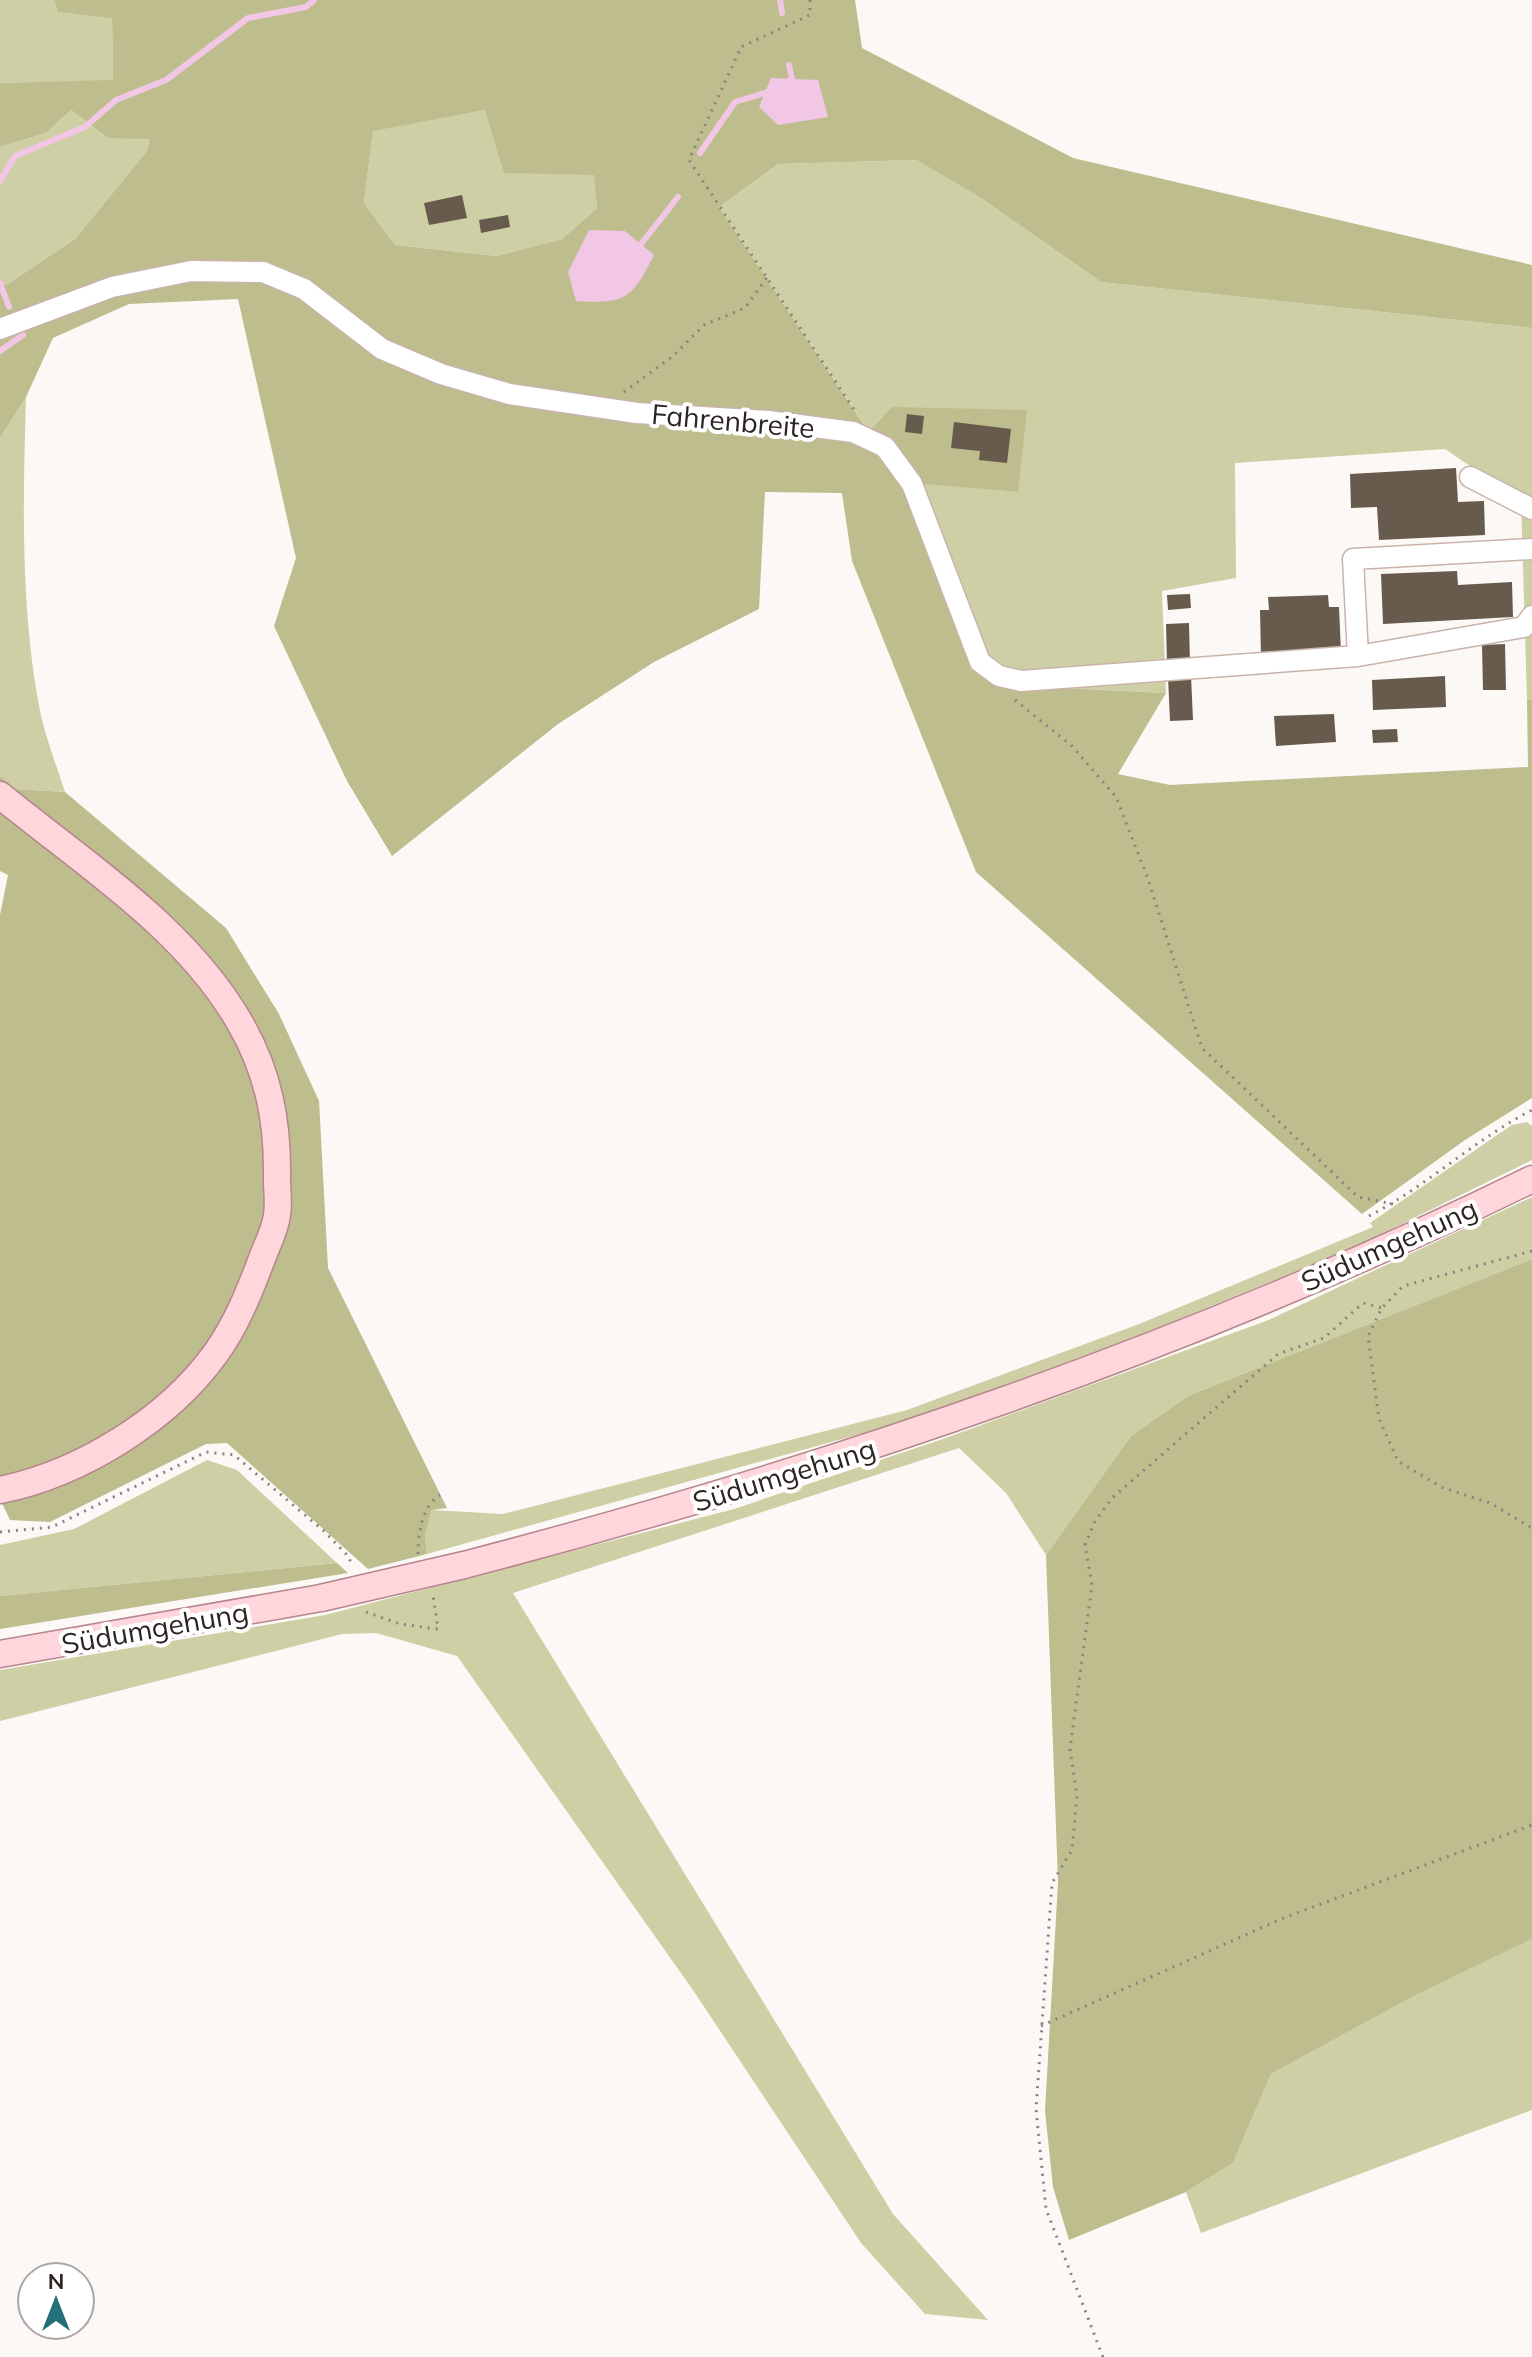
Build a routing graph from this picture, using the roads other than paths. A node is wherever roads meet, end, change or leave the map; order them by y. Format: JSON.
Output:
{"nodes":[{"id":1,"x":0,"y":329,"type":"edge"},
{"id":2,"x":1470,"y":477,"type":"dead end"},
{"id":3,"x":1532,"y":509,"type":"edge"},
{"id":4,"x":1532,"y":549,"type":"edge"},
{"id":5,"x":1532,"y":616,"type":"edge"},
{"id":6,"x":1358,"y":656,"type":"junction"},
{"id":7,"x":0,"y":795,"type":"edge"},
{"id":8,"x":1532,"y":1179,"type":"edge"},
{"id":9,"x":0,"y":1490,"type":"edge"},
{"id":10,"x":0,"y":1654,"type":"edge"}],
"edges":[{"from":1,"to":6,"type":"lane","name":"Fahrenbreite"},
{"from":2,"to":3,"type":"lane"},
{"from":4,"to":6,"type":"lane"},
{"from":5,"to":6,"type":"lane","name":"Fahrenbreite"},
{"from":7,"to":9,"type":"main road"},
{"from":8,"to":10,"type":"main road","name":"Südumgehung","bridge":true}]}
